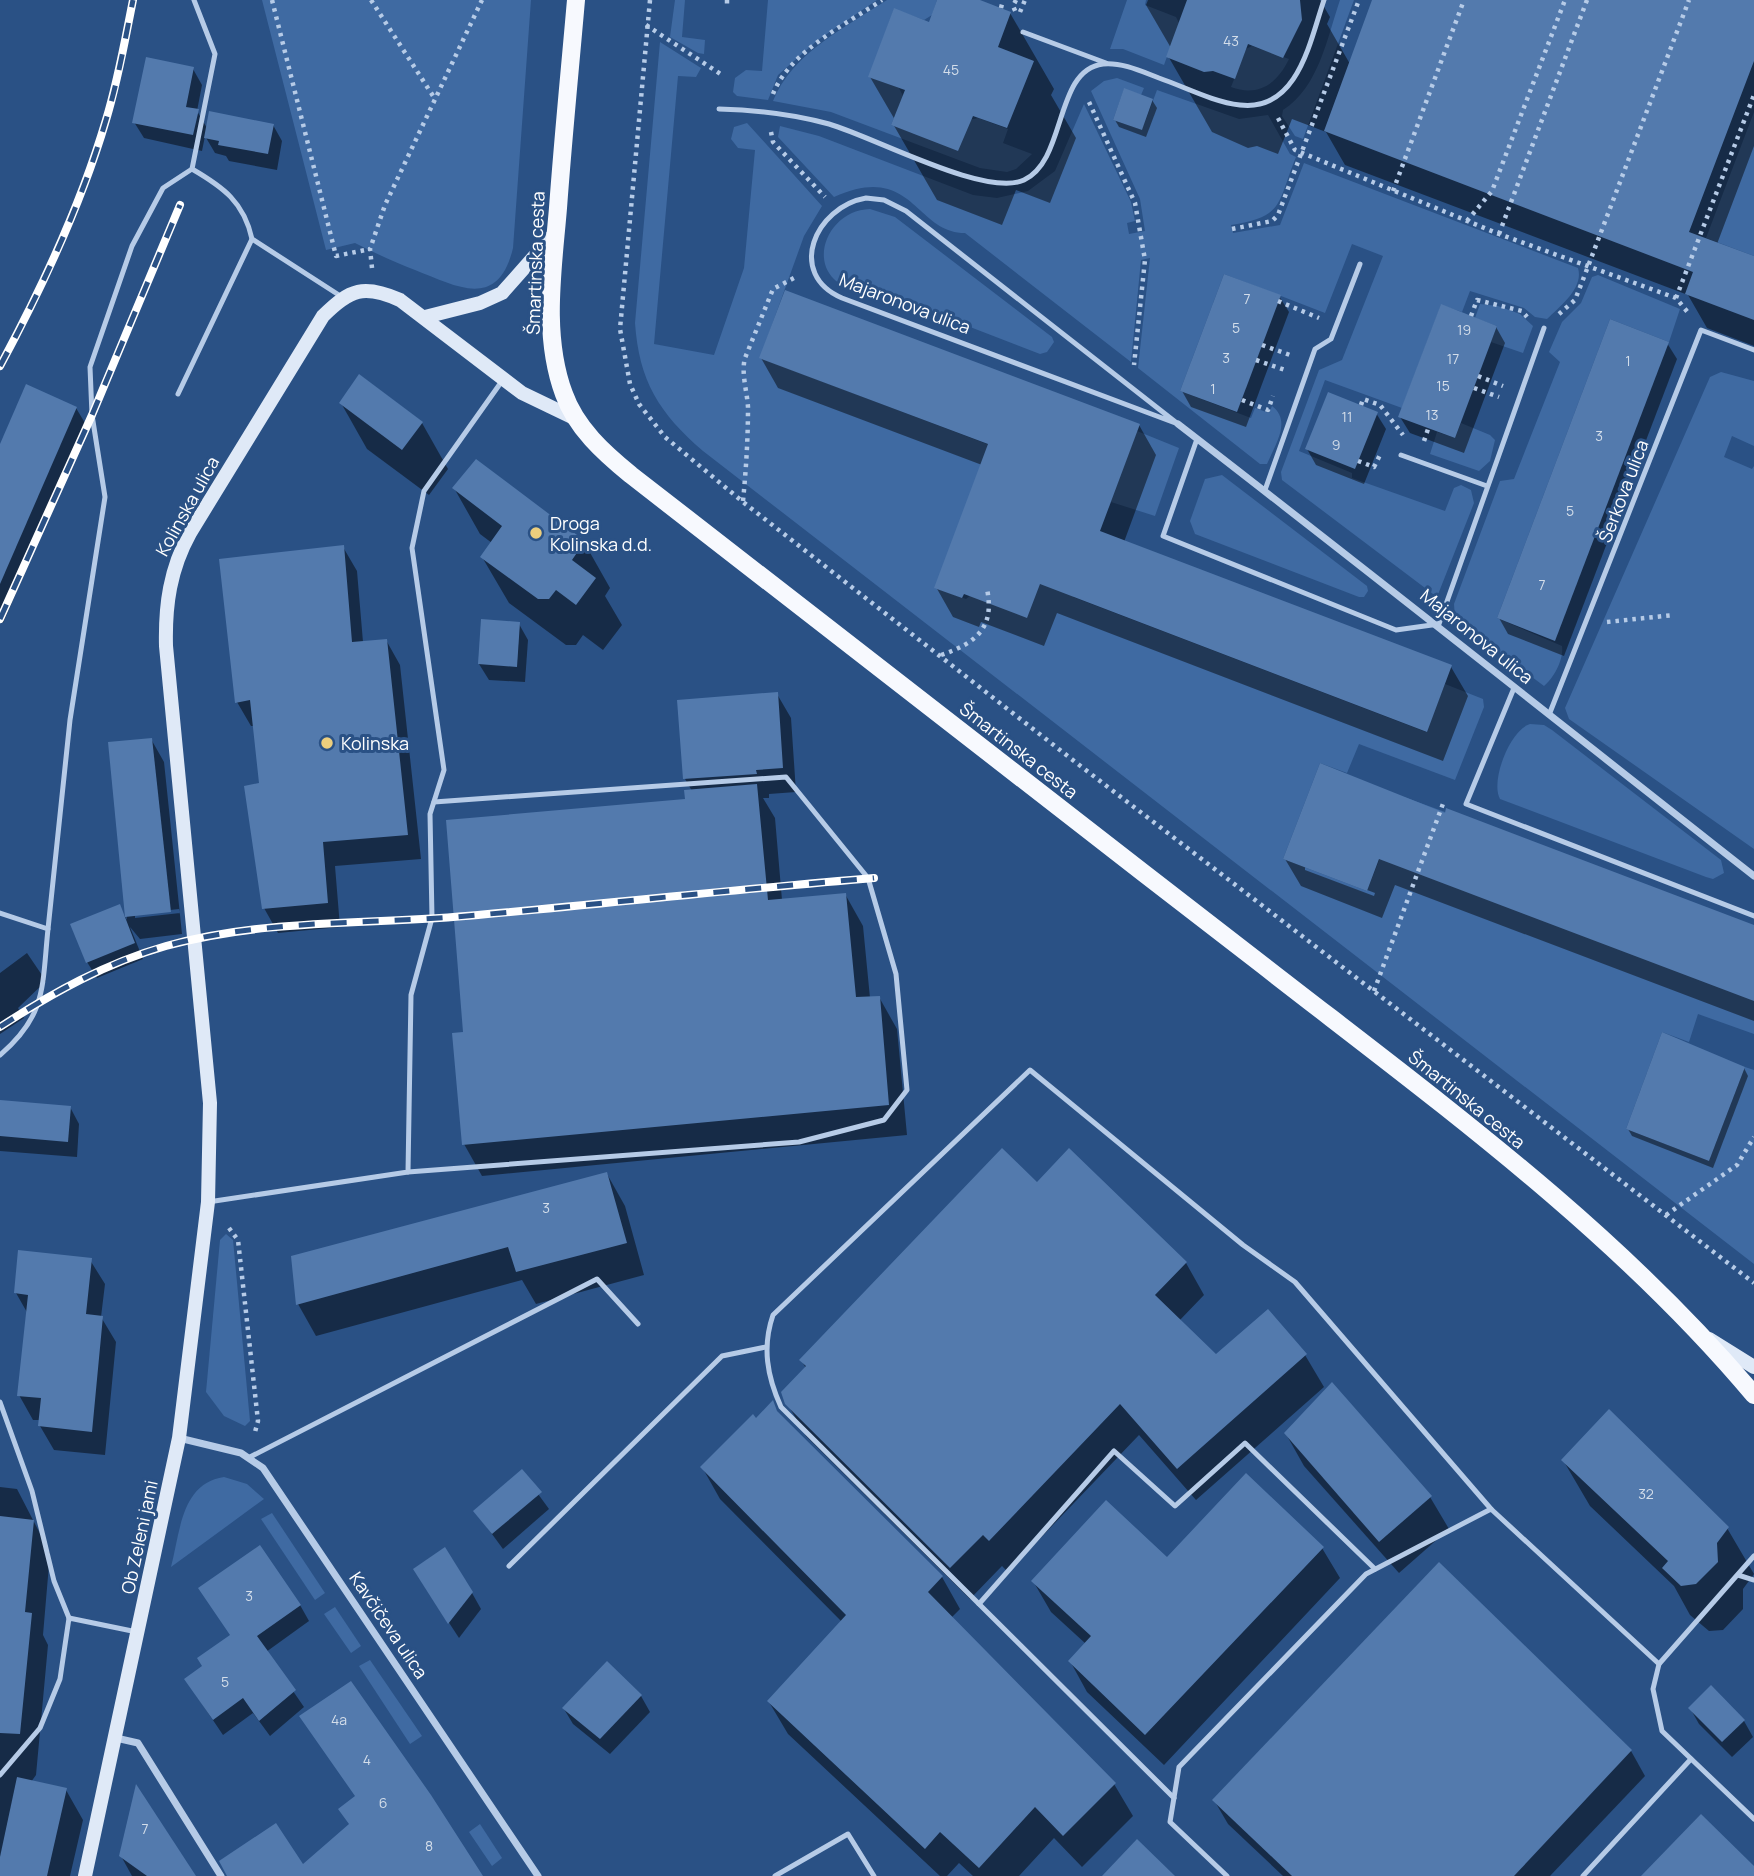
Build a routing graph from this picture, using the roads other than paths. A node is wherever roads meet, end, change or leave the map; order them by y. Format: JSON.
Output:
{"nodes":[{"id":1,"x":194,"y":0,"type":"edge"},
{"id":2,"x":576,"y":0,"type":"edge"},
{"id":3,"x":1324,"y":0,"type":"edge"},
{"id":4,"x":1023,"y":32,"type":"dead end"},
{"id":5,"x":1106,"y":63,"type":"junction"},
{"id":6,"x":719,"y":109,"type":"dead end"},
{"id":7,"x":192,"y":169,"type":"junction"},
{"id":8,"x":556,"y":232,"type":"junction"},
{"id":9,"x":252,"y":239,"type":"junction"},
{"id":10,"x":1360,"y":264,"type":"dead end"},
{"id":11,"x":342,"y":298,"type":"junction"},
{"id":12,"x":425,"y":317,"type":"junction"},
{"id":13,"x":1544,"y":328,"type":"road end"},
{"id":14,"x":1754,"y":350,"type":"edge"},
{"id":15,"x":504,"y":379,"type":"junction"},
{"id":16,"x":178,"y":394,"type":"dead end"},
{"id":17,"x":576,"y":419,"type":"junction"},
{"id":18,"x":1178,"y":424,"type":"junction"},
{"id":19,"x":1197,"y":439,"type":"junction"},
{"id":20,"x":1401,"y":455,"type":"road end"},
{"id":21,"x":1488,"y":486,"type":"junction"},
{"id":22,"x":1265,"y":490,"type":"junction"},
{"id":23,"x":1438,"y":624,"type":"junction"},
{"id":24,"x":1514,"y":688,"type":"junction"},
{"id":25,"x":1549,"y":715,"type":"junction"},
{"id":26,"x":434,"y":802,"type":"junction"},
{"id":27,"x":1754,"y":876,"type":"edge"},
{"id":28,"x":0,"y":913,"type":"edge"},
{"id":29,"x":1754,"y":916,"type":"edge"},
{"id":30,"x":48,"y":929,"type":"junction"},
{"id":31,"x":196,"y":939,"type":"joint"},
{"id":32,"x":0,"y":1055,"type":"edge"},
{"id":33,"x":408,"y":1172,"type":"junction"},
{"id":34,"x":208,"y":1202,"type":"junction"},
{"id":35,"x":638,"y":1324,"type":"dead end"},
{"id":36,"x":1699,"y":1333,"type":"junction"},
{"id":37,"x":766,"y":1347,"type":"junction"},
{"id":38,"x":1754,"y":1367,"type":"edge"},
{"id":39,"x":1754,"y":1395,"type":"edge"},
{"id":40,"x":0,"y":1402,"type":"edge"},
{"id":41,"x":179,"y":1438,"type":"junction"},
{"id":42,"x":250,"y":1457,"type":"junction"},
{"id":43,"x":1491,"y":1509,"type":"junction"},
{"id":44,"x":1754,"y":1556,"type":"edge"},
{"id":45,"x":509,"y":1566,"type":"dead end"},
{"id":46,"x":1375,"y":1569,"type":"junction"},
{"id":47,"x":1738,"y":1575,"type":"junction"},
{"id":48,"x":1754,"y":1580,"type":"edge"},
{"id":49,"x":979,"y":1604,"type":"junction"},
{"id":50,"x":69,"y":1618,"type":"junction"},
{"id":51,"x":139,"y":1633,"type":"junction"},
{"id":52,"x":1659,"y":1664,"type":"junction"},
{"id":53,"x":116,"y":1738,"type":"junction"},
{"id":54,"x":1691,"y":1759,"type":"junction"},
{"id":55,"x":0,"y":1775,"type":"edge"},
{"id":56,"x":1174,"y":1798,"type":"junction"},
{"id":57,"x":1754,"y":1819,"type":"edge"},
{"id":58,"x":85,"y":1876,"type":"edge"},
{"id":59,"x":221,"y":1876,"type":"edge"},
{"id":60,"x":538,"y":1876,"type":"edge"},
{"id":61,"x":775,"y":1876,"type":"edge"},
{"id":62,"x":874,"y":1876,"type":"edge"},
{"id":63,"x":1227,"y":1876,"type":"edge"},
{"id":64,"x":1583,"y":1876,"type":"edge"}],
"edges":[{"from":1,"to":7,"type":"lane"},
{"from":2,"to":8,"type":"main road","name":"Šmartinska cesta"},
{"from":3,"to":5,"type":"lane"},
{"from":4,"to":5,"type":"lane"},
{"from":5,"to":6,"type":"lane"},
{"from":7,"to":9,"type":"lane"},
{"from":7,"to":30,"type":"lane"},
{"from":8,"to":12,"type":"street"},
{"from":8,"to":17,"type":"main road","name":"Šmartinska cesta"},
{"from":9,"to":11,"type":"lane"},
{"from":9,"to":16,"type":"lane"},
{"from":10,"to":22,"type":"lane"},
{"from":11,"to":12,"type":"street"},
{"from":11,"to":31,"type":"street","name":"Kolinska ulica"},
{"from":12,"to":15,"type":"street"},
{"from":13,"to":21,"type":"lane"},
{"from":14,"to":25,"type":"lane","name":"Šerkova ulica"},
{"from":15,"to":17,"type":"street"},
{"from":15,"to":26,"type":"lane"},
{"from":17,"to":36,"type":"main road","name":"Šmartinska cesta"},
{"from":18,"to":18,"type":"lane","name":"Majaronova ulica"},
{"from":18,"to":19,"type":"street","name":"Majaronova ulica"},
{"from":19,"to":22,"type":"street","name":"Majaronova ulica"},
{"from":19,"to":23,"type":"lane"},
{"from":20,"to":21,"type":"lane"},
{"from":21,"to":23,"type":"lane"},
{"from":22,"to":23,"type":"street","name":"Majaronova ulica"},
{"from":23,"to":24,"type":"street","name":"Majaronova ulica"},
{"from":24,"to":25,"type":"street","name":"Majaronova ulica"},
{"from":24,"to":29,"type":"lane"},
{"from":25,"to":27,"type":"street","name":"Majaronova ulica"},
{"from":26,"to":33,"type":"lane"},
{"from":26,"to":33,"type":"lane"},
{"from":28,"to":30,"type":"lane"},
{"from":30,"to":32,"type":"lane"},
{"from":31,"to":34,"type":"street","name":"Ob Zeleni jami"},
{"from":33,"to":34,"type":"lane"},
{"from":34,"to":41,"type":"street","name":"Ob Zeleni jami"},
{"from":35,"to":42,"type":"lane"},
{"from":36,"to":38,"type":"street"},
{"from":36,"to":39,"type":"main road","name":"Šmartinska cesta"},
{"from":37,"to":43,"type":"lane"},
{"from":37,"to":45,"type":"lane"},
{"from":37,"to":49,"type":"lane"},
{"from":40,"to":50,"type":"lane"},
{"from":41,"to":42,"type":"street"},
{"from":41,"to":51,"type":"street","name":"Ob Zeleni jami"},
{"from":42,"to":60,"type":"street","name":"Kavčičeva ulica"},
{"from":43,"to":46,"type":"lane"},
{"from":43,"to":52,"type":"lane"},
{"from":44,"to":47,"type":"lane"},
{"from":46,"to":49,"type":"lane"},
{"from":46,"to":56,"type":"lane"},
{"from":47,"to":48,"type":"lane"},
{"from":47,"to":52,"type":"lane"},
{"from":49,"to":56,"type":"lane"},
{"from":50,"to":51,"type":"lane"},
{"from":50,"to":55,"type":"lane"},
{"from":51,"to":53,"type":"street","name":"Ob Zeleni jami"},
{"from":52,"to":54,"type":"lane"},
{"from":53,"to":58,"type":"street","name":"Ob Zeleni jami"},
{"from":53,"to":59,"type":"street"},
{"from":54,"to":57,"type":"lane"},
{"from":54,"to":64,"type":"lane"},
{"from":56,"to":63,"type":"lane"},
{"from":61,"to":62,"type":"lane"}]}
